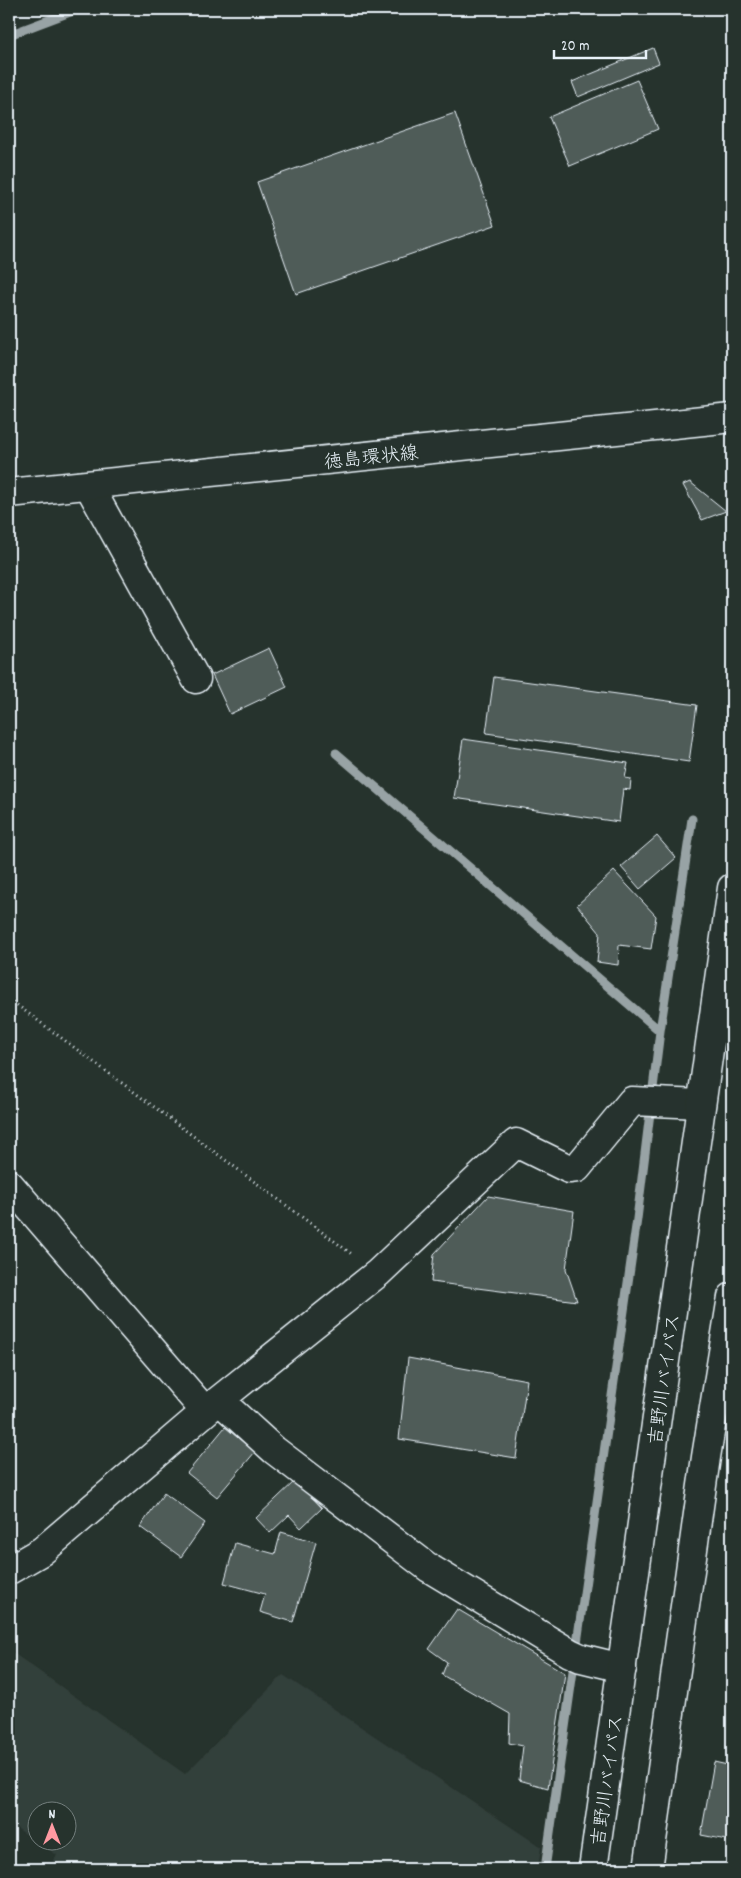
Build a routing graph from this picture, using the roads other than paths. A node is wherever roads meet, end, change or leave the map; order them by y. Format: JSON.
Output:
{"nodes":[{"id":1,"x":732,"y":418,"type":"edge"},
{"id":2,"x":89,"y":486,"type":"junction"},
{"id":3,"x":13,"y":496,"type":"edge"},
{"id":4,"x":196,"y":679,"type":"dead end"},
{"id":5,"x":732,"y":888,"type":"edge"},
{"id":6,"x":701,"y":1104,"type":"junction"},
{"id":7,"x":9,"y":1184,"type":"edge"},
{"id":8,"x":732,"y":1305,"type":"edge"},
{"id":9,"x":212,"y":1405,"type":"junction"},
{"id":10,"x":9,"y":1570,"type":"edge"},
{"id":11,"x":622,"y":1668,"type":"junction"},
{"id":12,"x":594,"y":1869,"type":"edge"},
{"id":13,"x":648,"y":1869,"type":"edge"}],
"edges":[{"from":1,"to":2,"type":"main road","name":"徳島環状線"},
{"from":2,"to":3,"type":"main road","name":"徳島環状線"},
{"from":2,"to":4,"type":"main road"},
{"from":5,"to":6,"type":"main road","name":"吉野川バイパス"},
{"from":6,"to":9,"type":"main road"},
{"from":6,"to":11,"type":"main road","name":"吉野川バイパス"},
{"from":7,"to":9,"type":"main road"},
{"from":8,"to":13,"type":"main road"},
{"from":9,"to":10,"type":"main road"},
{"from":9,"to":11,"type":"main road"},
{"from":11,"to":12,"type":"main road","name":"吉野川バイパス"}]}
